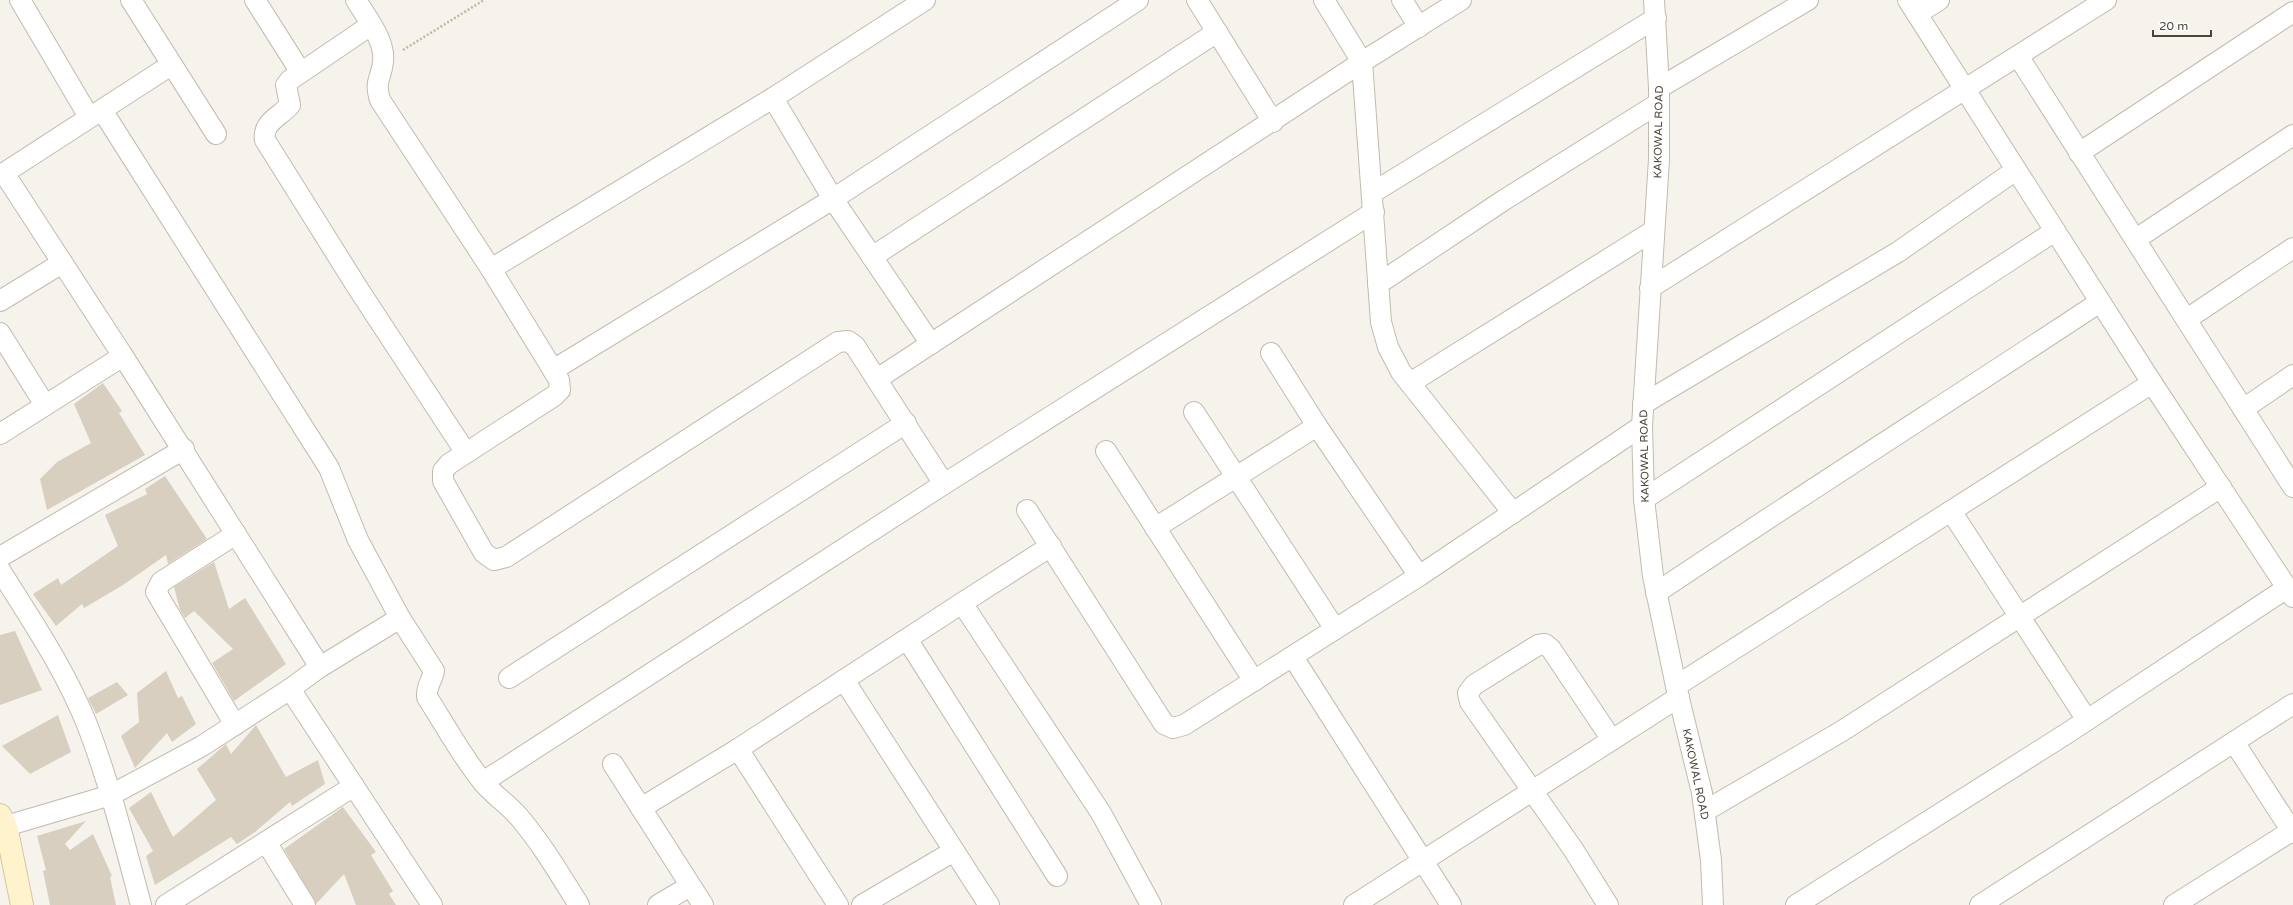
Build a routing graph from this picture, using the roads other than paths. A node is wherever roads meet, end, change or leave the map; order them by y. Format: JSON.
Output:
{"nodes":[{"id":1,"x":20,"y":0,"type":"edge"},
{"id":2,"x":131,"y":0,"type":"edge"},
{"id":3,"x":255,"y":0,"type":"edge"},
{"id":4,"x":356,"y":0,"type":"edge"},
{"id":5,"x":925,"y":0,"type":"edge"},
{"id":6,"x":1138,"y":0,"type":"edge"},
{"id":7,"x":1197,"y":0,"type":"edge"},
{"id":8,"x":1324,"y":0,"type":"edge"},
{"id":9,"x":1402,"y":0,"type":"edge"},
{"id":10,"x":1461,"y":0,"type":"edge"},
{"id":11,"x":1808,"y":0,"type":"edge"},
{"id":12,"x":1939,"y":0,"type":"edge"},
{"id":13,"x":2106,"y":0,"type":"edge"},
{"id":14,"x":1913,"y":7,"type":"edge"},
{"id":15,"x":1655,"y":9,"type":"edge"},
{"id":16,"x":2293,"y":12,"type":"edge"},
{"id":17,"x":371,"y":25,"type":"junction"},
{"id":18,"x":1419,"y":26,"type":"junction"},
{"id":19,"x":1217,"y":32,"type":"junction"},
{"id":20,"x":2018,"y":56,"type":"junction"},
{"id":21,"x":1362,"y":62,"type":"junction"},
{"id":22,"x":171,"y":65,"type":"junction"},
{"id":23,"x":300,"y":72,"type":"junction"},
{"id":24,"x":1964,"y":90,"type":"junction"},
{"id":25,"x":1659,"y":96,"type":"junction"},
{"id":26,"x":773,"y":98,"type":"junction"},
{"id":27,"x":95,"y":114,"type":"junction"},
{"id":28,"x":1273,"y":122,"type":"junction"},
{"id":29,"x":216,"y":134,"type":"dead end"},
{"id":30,"x":2293,"y":135,"type":"edge"},
{"id":31,"x":2079,"y":153,"type":"junction"},
{"id":32,"x":2016,"y":170,"type":"junction"},
{"id":33,"x":2,"y":174,"type":"edge"},
{"id":34,"x":833,"y":199,"type":"junction"},
{"id":35,"x":1373,"y":203,"type":"junction"},
{"id":36,"x":1653,"y":231,"type":"junction"},
{"id":37,"x":2055,"y":231,"type":"junction"},
{"id":38,"x":2136,"y":239,"type":"junction"},
{"id":39,"x":2293,"y":248,"type":"edge"},
{"id":40,"x":872,"y":257,"type":"junction"},
{"id":41,"x":62,"y":263,"type":"junction"},
{"id":42,"x":491,"y":269,"type":"junction"},
{"id":43,"x":1378,"y":284,"type":"junction"},
{"id":44,"x":1650,"y":288,"type":"junction"},
{"id":45,"x":0,"y":301,"type":"edge"},
{"id":46,"x":2100,"y":302,"type":"junction"},
{"id":47,"x":2187,"y":319,"type":"junction"},
{"id":48,"x":0,"y":333,"type":"edge"},
{"id":49,"x":931,"y":344,"type":"junction"},
{"id":50,"x":1272,"y":352,"type":"dead end"},
{"id":51,"x":123,"y":356,"type":"junction"},
{"id":52,"x":553,"y":370,"type":"junction"},
{"id":53,"x":2293,"y":375,"type":"edge"},
{"id":54,"x":877,"y":379,"type":"junction"},
{"id":55,"x":1410,"y":383,"type":"junction"},
{"id":56,"x":2152,"y":383,"type":"junction"},
{"id":57,"x":1643,"y":404,"type":"junction"},
{"id":58,"x":45,"y":405,"type":"junction"},
{"id":59,"x":2243,"y":409,"type":"junction"},
{"id":60,"x":1194,"y":412,"type":"dead end"},
{"id":61,"x":906,"y":423,"type":"junction"},
{"id":62,"x":1317,"y":426,"type":"junction"},
{"id":63,"x":1642,"y":426,"type":"junction"},
{"id":64,"x":0,"y":434,"type":"edge"},
{"id":65,"x":184,"y":449,"type":"junction"},
{"id":66,"x":1106,"y":451,"type":"dead end"},
{"id":67,"x":466,"y":453,"type":"junction"},
{"id":68,"x":1236,"y":476,"type":"junction"},
{"id":69,"x":944,"y":484,"type":"junction"},
{"id":70,"x":2221,"y":487,"type":"junction"},
{"id":71,"x":2293,"y":487,"type":"edge"},
{"id":72,"x":1644,"y":499,"type":"junction"},
{"id":73,"x":1027,"y":510,"type":"dead end"},
{"id":74,"x":1951,"y":511,"type":"junction"},
{"id":75,"x":1513,"y":513,"type":"junction"},
{"id":76,"x":1155,"y":528,"type":"junction"},
{"id":77,"x":236,"y":534,"type":"junction"},
{"id":78,"x":1051,"y":546,"type":"junction"},
{"id":79,"x":0,"y":557,"type":"edge"},
{"id":80,"x":0,"y":570,"type":"edge"},
{"id":81,"x":1418,"y":576,"type":"junction"},
{"id":82,"x":1656,"y":593,"type":"junction"},
{"id":83,"x":2290,"y":593,"type":"edge"},
{"id":84,"x":962,"y":602,"type":"junction"},
{"id":85,"x":2022,"y":617,"type":"junction"},
{"id":86,"x":400,"y":618,"type":"junction"},
{"id":87,"x":1335,"y":629,"type":"junction"},
{"id":88,"x":907,"y":639,"type":"junction"},
{"id":89,"x":1293,"y":657,"type":"junction"},
{"id":90,"x":320,"y":667,"type":"junction"},
{"id":91,"x":509,"y":678,"type":"dead end"},
{"id":92,"x":844,"y":680,"type":"junction"},
{"id":93,"x":1254,"y":681,"type":"junction"},
{"id":94,"x":290,"y":689,"type":"junction"},
{"id":95,"x":1678,"y":692,"type":"junction"},
{"id":96,"x":2293,"y":704,"type":"edge"},
{"id":97,"x":2087,"y":720,"type":"junction"},
{"id":98,"x":235,"y":725,"type":"junction"},
{"id":99,"x":1612,"y":740,"type":"junction"},
{"id":100,"x":2234,"y":742,"type":"junction"},
{"id":101,"x":738,"y":748,"type":"junction"},
{"id":102,"x":613,"y":764,"type":"dead end"},
{"id":103,"x":483,"y":782,"type":"junction"},
{"id":104,"x":354,"y":786,"type":"junction"},
{"id":105,"x":1531,"y":792,"type":"junction"},
{"id":106,"x":111,"y":795,"type":"junction"},
{"id":107,"x":641,"y":808,"type":"junction"},
{"id":108,"x":1705,"y":812,"type":"junction"},
{"id":109,"x":3,"y":820,"type":"edge"},
{"id":110,"x":2292,"y":831,"type":"edge"},
{"id":111,"x":266,"y":842,"type":"junction"},
{"id":112,"x":954,"y":851,"type":"junction"},
{"id":113,"x":1423,"y":862,"type":"junction"},
{"id":114,"x":1057,"y":876,"type":"dead end"},
{"id":115,"x":690,"y":886,"type":"junction"},
{"id":116,"x":1824,"y":897,"type":"edge"},
{"id":117,"x":22,"y":905,"type":"edge"},
{"id":118,"x":141,"y":905,"type":"edge"},
{"id":119,"x":166,"y":905,"type":"edge"},
{"id":120,"x":305,"y":905,"type":"edge"},
{"id":121,"x":432,"y":905,"type":"edge"},
{"id":122,"x":579,"y":905,"type":"edge"},
{"id":123,"x":658,"y":905,"type":"edge"},
{"id":124,"x":703,"y":905,"type":"edge"},
{"id":125,"x":838,"y":905,"type":"edge"},
{"id":126,"x":862,"y":905,"type":"edge"},
{"id":127,"x":989,"y":905,"type":"edge"},
{"id":128,"x":1151,"y":905,"type":"edge"},
{"id":129,"x":1354,"y":905,"type":"edge"},
{"id":130,"x":1451,"y":905,"type":"edge"},
{"id":131,"x":1608,"y":905,"type":"edge"},
{"id":132,"x":1713,"y":905,"type":"edge"},
{"id":133,"x":1796,"y":905,"type":"edge"},
{"id":134,"x":1980,"y":905,"type":"edge"},
{"id":135,"x":2174,"y":905,"type":"edge"}],
"edges":[{"from":1,"to":27,"type":"street"},
{"from":2,"to":22,"type":"street"},
{"from":3,"to":23,"type":"street"},
{"from":4,"to":17,"type":"street"},
{"from":5,"to":26,"type":"street"},
{"from":6,"to":34,"type":"street"},
{"from":7,"to":19,"type":"street"},
{"from":8,"to":21,"type":"street"},
{"from":9,"to":18,"type":"street"},
{"from":10,"to":18,"type":"street"},
{"from":11,"to":25,"type":"street"},
{"from":12,"to":14,"type":"street"},
{"from":13,"to":20,"type":"street"},
{"from":14,"to":24,"type":"street"},
{"from":15,"to":25,"type":"street","name":"KAKOWAL ROAD"},
{"from":15,"to":35,"type":"street"},
{"from":16,"to":31,"type":"street"},
{"from":17,"to":23,"type":"street"},
{"from":17,"to":42,"type":"street"},
{"from":18,"to":21,"type":"street"},
{"from":19,"to":28,"type":"street"},
{"from":19,"to":40,"type":"street"},
{"from":20,"to":24,"type":"street"},
{"from":20,"to":31,"type":"street"},
{"from":21,"to":28,"type":"street"},
{"from":21,"to":35,"type":"street"},
{"from":22,"to":27,"type":"street"},
{"from":22,"to":29,"type":"street"},
{"from":23,"to":67,"type":"street"},
{"from":24,"to":32,"type":"street"},
{"from":24,"to":44,"type":"street"},
{"from":25,"to":36,"type":"street","name":"KAKOWAL ROAD"},
{"from":25,"to":43,"type":"street"},
{"from":26,"to":34,"type":"street"},
{"from":26,"to":42,"type":"street"},
{"from":27,"to":33,"type":"street"},
{"from":27,"to":86,"type":"street"},
{"from":28,"to":49,"type":"street"},
{"from":30,"to":38,"type":"street"},
{"from":31,"to":38,"type":"street"},
{"from":32,"to":37,"type":"street"},
{"from":32,"to":57,"type":"street"},
{"from":33,"to":41,"type":"street"},
{"from":34,"to":40,"type":"street"},
{"from":34,"to":52,"type":"street"},
{"from":35,"to":43,"type":"street"},
{"from":35,"to":69,"type":"street"},
{"from":36,"to":44,"type":"street","name":"KAKOWAL ROAD"},
{"from":36,"to":55,"type":"street"},
{"from":37,"to":46,"type":"street"},
{"from":37,"to":72,"type":"street"},
{"from":38,"to":47,"type":"street"},
{"from":39,"to":47,"type":"street"},
{"from":40,"to":49,"type":"street"},
{"from":41,"to":45,"type":"street"},
{"from":41,"to":51,"type":"street"},
{"from":42,"to":52,"type":"street"},
{"from":43,"to":55,"type":"street"},
{"from":44,"to":57,"type":"street","name":"KAKOWAL ROAD"},
{"from":46,"to":56,"type":"street"},
{"from":46,"to":82,"type":"street"},
{"from":47,"to":59,"type":"street"},
{"from":48,"to":58,"type":"street"},
{"from":49,"to":54,"type":"street"},
{"from":50,"to":62,"type":"street"},
{"from":51,"to":58,"type":"street"},
{"from":51,"to":65,"type":"street"},
{"from":52,"to":67,"type":"street"},
{"from":53,"to":59,"type":"street"},
{"from":54,"to":61,"type":"street"},
{"from":54,"to":67,"type":"street"},
{"from":55,"to":75,"type":"street"},
{"from":56,"to":70,"type":"street"},
{"from":56,"to":74,"type":"street"},
{"from":57,"to":63,"type":"street","name":"KAKOWAL ROAD"},
{"from":58,"to":64,"type":"street"},
{"from":59,"to":71,"type":"street"},
{"from":60,"to":68,"type":"street"},
{"from":61,"to":69,"type":"street"},
{"from":61,"to":91,"type":"street"},
{"from":62,"to":68,"type":"street"},
{"from":62,"to":81,"type":"street"},
{"from":63,"to":72,"type":"street","name":"KAKOWAL ROAD"},
{"from":63,"to":75,"type":"street"},
{"from":65,"to":77,"type":"street"},
{"from":65,"to":79,"type":"street"},
{"from":66,"to":76,"type":"street"},
{"from":68,"to":76,"type":"street"},
{"from":68,"to":87,"type":"street"},
{"from":69,"to":103,"type":"street"},
{"from":70,"to":83,"type":"street"},
{"from":70,"to":85,"type":"street"},
{"from":72,"to":82,"type":"street","name":"KAKOWAL ROAD"},
{"from":73,"to":78,"type":"street"},
{"from":74,"to":85,"type":"street"},
{"from":74,"to":95,"type":"street"},
{"from":75,"to":81,"type":"street"},
{"from":76,"to":93,"type":"street"},
{"from":77,"to":90,"type":"street"},
{"from":77,"to":98,"type":"street"},
{"from":78,"to":84,"type":"street"},
{"from":78,"to":93,"type":"street"},
{"from":80,"to":106,"type":"street"},
{"from":81,"to":87,"type":"street"},
{"from":82,"to":95,"type":"street","name":"KAKOWAL ROAD"},
{"from":83,"to":97,"type":"street"},
{"from":84,"to":88,"type":"street"},
{"from":84,"to":128,"type":"street"},
{"from":85,"to":97,"type":"street"},
{"from":85,"to":108,"type":"street"},
{"from":86,"to":90,"type":"street"},
{"from":86,"to":103,"type":"street"},
{"from":87,"to":89,"type":"street"},
{"from":88,"to":92,"type":"street"},
{"from":88,"to":114,"type":"street"},
{"from":89,"to":93,"type":"street"},
{"from":89,"to":113,"type":"street"},
{"from":90,"to":94,"type":"street"},
{"from":92,"to":101,"type":"street"},
{"from":92,"to":112,"type":"street"},
{"from":94,"to":98,"type":"street"},
{"from":94,"to":104,"type":"street"},
{"from":95,"to":99,"type":"street"},
{"from":95,"to":108,"type":"street","name":"KAKOWAL ROAD"},
{"from":96,"to":100,"type":"street"},
{"from":97,"to":116,"type":"street"},
{"from":98,"to":106,"type":"street"},
{"from":99,"to":105,"type":"street"},
{"from":99,"to":105,"type":"street"},
{"from":100,"to":110,"type":"street"},
{"from":100,"to":134,"type":"street"},
{"from":101,"to":107,"type":"street"},
{"from":101,"to":125,"type":"street"},
{"from":102,"to":107,"type":"street"},
{"from":103,"to":122,"type":"street"},
{"from":104,"to":111,"type":"street"},
{"from":104,"to":121,"type":"street"},
{"from":105,"to":113,"type":"street"},
{"from":105,"to":131,"type":"street"},
{"from":106,"to":109,"type":"street"},
{"from":106,"to":118,"type":"street"},
{"from":107,"to":115,"type":"street"},
{"from":108,"to":132,"type":"street","name":"KAKOWAL ROAD"},
{"from":109,"to":117,"type":"street"},
{"from":110,"to":135,"type":"street"},
{"from":111,"to":119,"type":"street"},
{"from":111,"to":120,"type":"street"},
{"from":112,"to":126,"type":"street"},
{"from":112,"to":127,"type":"street"},
{"from":113,"to":129,"type":"street"},
{"from":113,"to":130,"type":"street"},
{"from":115,"to":123,"type":"street"},
{"from":115,"to":124,"type":"street"},
{"from":116,"to":133,"type":"street"}]}
